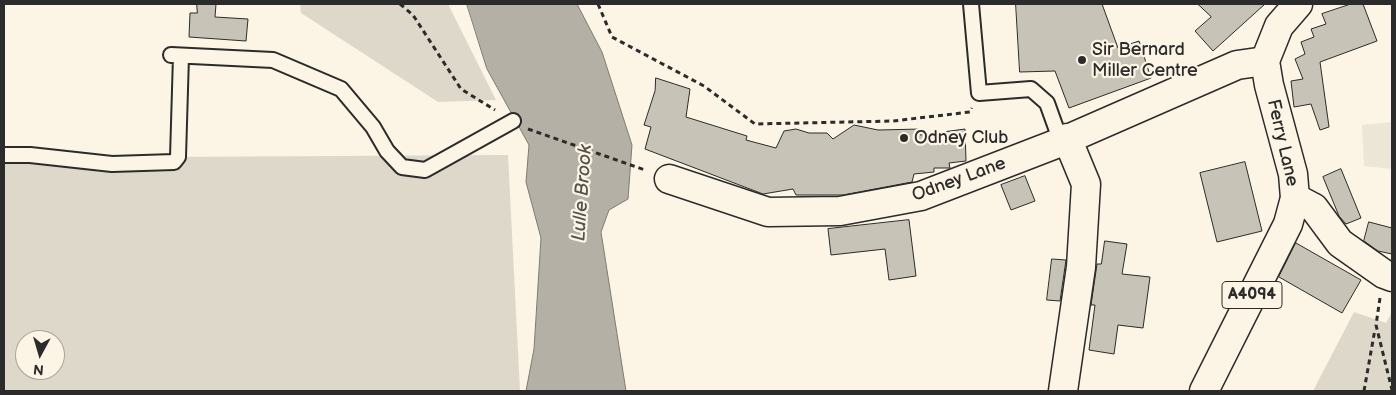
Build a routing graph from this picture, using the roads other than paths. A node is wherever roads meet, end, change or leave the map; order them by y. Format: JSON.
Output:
{"nodes":[{"id":1,"x":971,"y":4,"type":"edge"},
{"id":2,"x":1298,"y":4,"type":"edge"},
{"id":3,"x":1265,"y":60,"type":"junction"},
{"id":4,"x":513,"y":121,"type":"road end"},
{"id":5,"x":1064,"y":140,"type":"junction"},
{"id":6,"x":4,"y":155,"type":"edge"},
{"id":7,"x":669,"y":179,"type":"road end"},
{"id":8,"x":1295,"y":198,"type":"junction"},
{"id":9,"x":1388,"y":275,"type":"edge"},
{"id":10,"x":1063,"y":391,"type":"edge"},
{"id":11,"x":1204,"y":391,"type":"edge"}],
"edges":[{"from":1,"to":5,"type":"lane"},
{"from":2,"to":3,"type":"street"},
{"from":3,"to":5,"type":"street","name":"Odney Lane"},
{"from":3,"to":8,"type":"street","name":"Ferry Lane","number":"A4094"},
{"from":4,"to":6,"type":"lane"},
{"from":5,"to":7,"type":"street","name":"Odney Lane"},
{"from":5,"to":10,"type":"street"},
{"from":8,"to":9,"type":"street"},
{"from":8,"to":11,"type":"street","name":"Ferry Lane","number":"A4094"}]}
